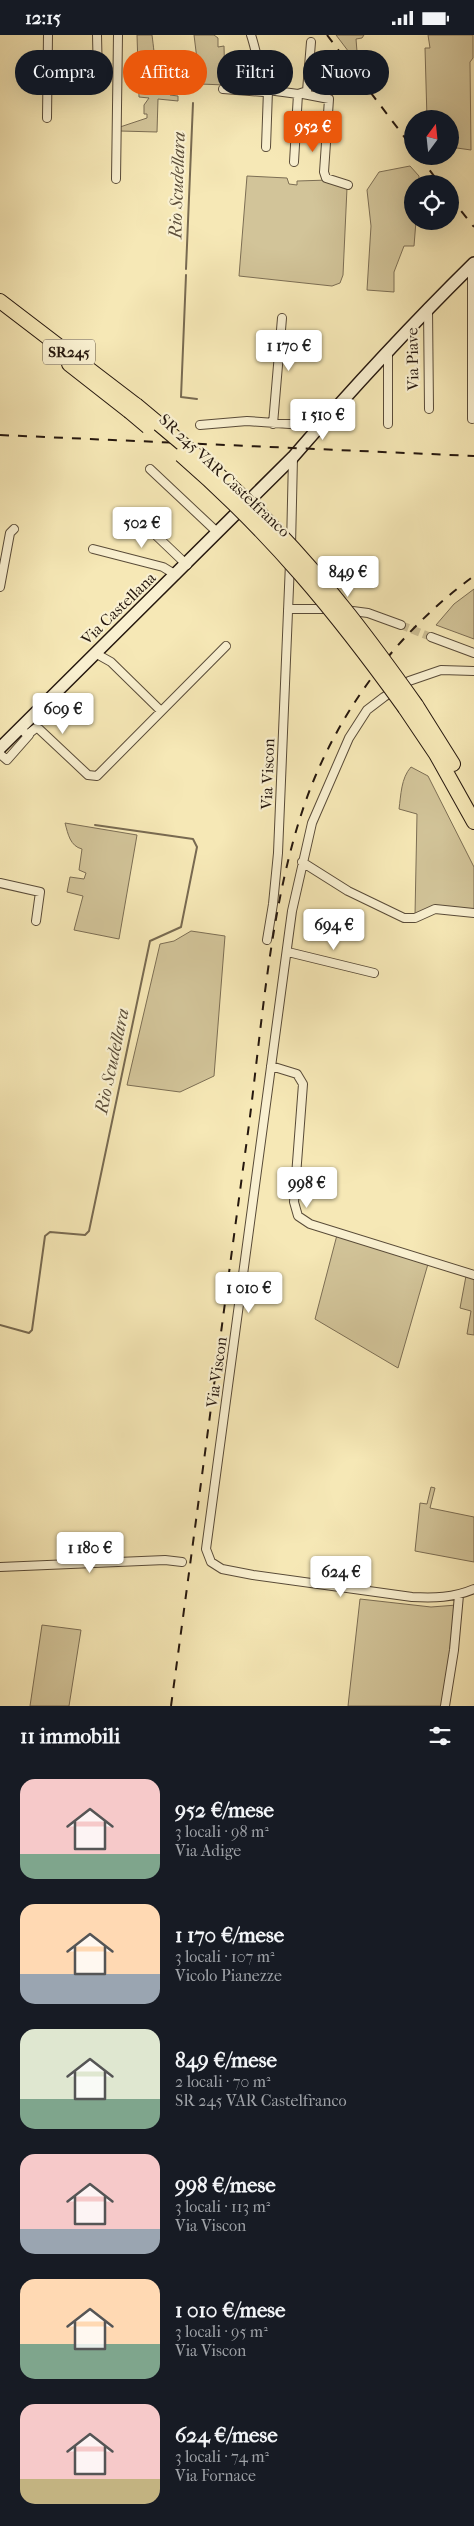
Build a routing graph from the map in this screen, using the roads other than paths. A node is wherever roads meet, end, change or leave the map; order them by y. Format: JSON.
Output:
{"nodes":[{"id":1,"x":48,"y":35,"type":"edge"},
{"id":2,"x":97,"y":35,"type":"edge"},
{"id":3,"x":118,"y":35,"type":"edge"},
{"id":4,"x":251,"y":35,"type":"edge"},
{"id":5,"x":311,"y":41,"type":"dead end"},
{"id":6,"x":97,"y":50,"type":"edge"},
{"id":7,"x":256,"y":50,"type":"edge"},
{"id":8,"x":293,"y":93,"type":"edge"},
{"id":9,"x":301,"y":94,"type":"junction"},
{"id":10,"x":268,"y":95,"type":"edge"},
{"id":11,"x":47,"y":118,"type":"dead end"},
{"id":12,"x":266,"y":147,"type":"dead end"},
{"id":13,"x":294,"y":162,"type":"dead end"},
{"id":14,"x":116,"y":179,"type":"dead end"},
{"id":15,"x":348,"y":185,"type":"dead end"},
{"id":16,"x":473,"y":264,"type":"edge"},
{"id":17,"x":0,"y":301,"type":"edge"},
{"id":18,"x":428,"y":308,"type":"junction"},
{"id":19,"x":0,"y":313,"type":"edge"},
{"id":20,"x":282,"y":318,"type":"dead end"},
{"id":21,"x":388,"y":351,"type":"junction"},
{"id":22,"x":133,"y":408,"type":"junction"},
{"id":23,"x":429,"y":409,"type":"dead end"},
{"id":24,"x":472,"y":419,"type":"dead end"},
{"id":25,"x":273,"y":424,"type":"junction"},
{"id":26,"x":388,"y":424,"type":"dead end"},
{"id":27,"x":200,"y":425,"type":"dead end"},
{"id":28,"x":318,"y":426,"type":"junction"},
{"id":29,"x":296,"y":453,"type":"junction"},
{"id":30,"x":150,"y":469,"type":"dead end"},
{"id":31,"x":142,"y":522,"type":"dead end"},
{"id":32,"x":14,"y":529,"type":"dead end"},
{"id":33,"x":218,"y":532,"type":"junction"},
{"id":34,"x":93,"y":549,"type":"dead end"},
{"id":35,"x":187,"y":565,"type":"junction"},
{"id":36,"x":176,"y":575,"type":"junction"},
{"id":37,"x":0,"y":587,"type":"edge"},
{"id":38,"x":288,"y":609,"type":"junction"},
{"id":39,"x":401,"y":625,"type":"tunnel mouth"},
{"id":40,"x":431,"y":637,"type":"tunnel mouth"},
{"id":41,"x":226,"y":646,"type":"dead end"},
{"id":42,"x":94,"y":653,"type":"junction"},
{"id":43,"x":474,"y":653,"type":"edge"},
{"id":44,"x":474,"y":671,"type":"edge"},
{"id":45,"x":410,"y":707,"type":"junction"},
{"id":46,"x":161,"y":711,"type":"junction"},
{"id":47,"x":25,"y":731,"type":"junction"},
{"id":48,"x":0,"y":748,"type":"edge"},
{"id":49,"x":0,"y":754,"type":"edge"},
{"id":50,"x":474,"y":802,"type":"edge"},
{"id":51,"x":474,"y":822,"type":"edge"},
{"id":52,"x":302,"y":862,"type":"junction"},
{"id":53,"x":0,"y":883,"type":"edge"},
{"id":54,"x":474,"y":913,"type":"edge"},
{"id":55,"x":36,"y":921,"type":"dead end"},
{"id":56,"x":267,"y":939,"type":"dead end"},
{"id":57,"x":288,"y":952,"type":"junction"},
{"id":58,"x":374,"y":973,"type":"dead end"},
{"id":59,"x":271,"y":1067,"type":"junction"},
{"id":60,"x":474,"y":1275,"type":"edge"},
{"id":61,"x":182,"y":1562,"type":"dead end"},
{"id":62,"x":0,"y":1567,"type":"edge"},
{"id":63,"x":474,"y":1589,"type":"edge"},
{"id":64,"x":459,"y":1595,"type":"junction"},
{"id":65,"x":446,"y":1706,"type":"edge"}],
"edges":[{"from":1,"to":11,"type":"street"},
{"from":2,"to":6,"type":"street"},
{"from":3,"to":14,"type":"street"},
{"from":4,"to":7,"type":"street"},
{"from":5,"to":9,"type":"street"},
{"from":8,"to":9,"type":"street"},
{"from":9,"to":13,"type":"street"},
{"from":9,"to":15,"type":"street"},
{"from":10,"to":12,"type":"street"},
{"from":16,"to":18,"type":"street","name":"Via Piave"},
{"from":16,"to":24,"type":"street","name":"Via Piave"},
{"from":17,"to":22,"type":"highway","name":"SR 245 VAR Castelfranco","number":"SR245"},
{"from":18,"to":21,"type":"street","name":"Via Piave"},
{"from":18,"to":23,"type":"street","name":"Via Piave"},
{"from":19,"to":22,"type":"highway","name":"SR 245 VAR Castelfranco","number":"SR245"},
{"from":20,"to":25,"type":"street"},
{"from":21,"to":26,"type":"street","name":"Via Piave"},
{"from":21,"to":28,"type":"street","name":"Via Piave"},
{"from":22,"to":45,"type":"highway","name":"SR 245 VAR Castelfranco","number":"SR245","bridge":true},
{"from":25,"to":27,"type":"street"},
{"from":25,"to":28,"type":"street"},
{"from":28,"to":29,"type":"street","name":"Via Piave"},
{"from":29,"to":33,"type":"street","name":"Via Castellana"},
{"from":29,"to":38,"type":"street","name":"Via Viscon"},
{"from":30,"to":33,"type":"street"},
{"from":31,"to":35,"type":"street"},
{"from":32,"to":37,"type":"street"},
{"from":33,"to":35,"type":"street","name":"Via Castellana"},
{"from":34,"to":36,"type":"street"},
{"from":35,"to":36,"type":"street","name":"Via Castellana"},
{"from":36,"to":42,"type":"street","name":"Via Castellana"},
{"from":38,"to":39,"type":"street"},
{"from":38,"to":56,"type":"street","name":"Via Viscon"},
{"from":40,"to":43,"type":"street"},
{"from":41,"to":46,"type":"street"},
{"from":42,"to":46,"type":"street"},
{"from":42,"to":47,"type":"street","name":"Via Castellana"},
{"from":44,"to":52,"type":"street","name":"Via Viscon"},
{"from":45,"to":50,"type":"highway","name":"SR 245 VAR Castelfranco","number":"SR245"},
{"from":45,"to":51,"type":"highway","name":"SR 245 VAR Castelfranco","number":"SR245"},
{"from":46,"to":47,"type":"street"},
{"from":47,"to":48,"type":"street","name":"Via Castellana"},
{"from":47,"to":49,"type":"street"},
{"from":52,"to":54,"type":"street"},
{"from":52,"to":57,"type":"street","name":"Via Viscon"},
{"from":53,"to":55,"type":"street"},
{"from":57,"to":58,"type":"street"},
{"from":57,"to":59,"type":"street","name":"Via Viscon"},
{"from":59,"to":60,"type":"street"},
{"from":59,"to":64,"type":"street","name":"Via Viscon"},
{"from":61,"to":62,"type":"street"},
{"from":63,"to":64,"type":"street"},
{"from":64,"to":65,"type":"street"}]}
